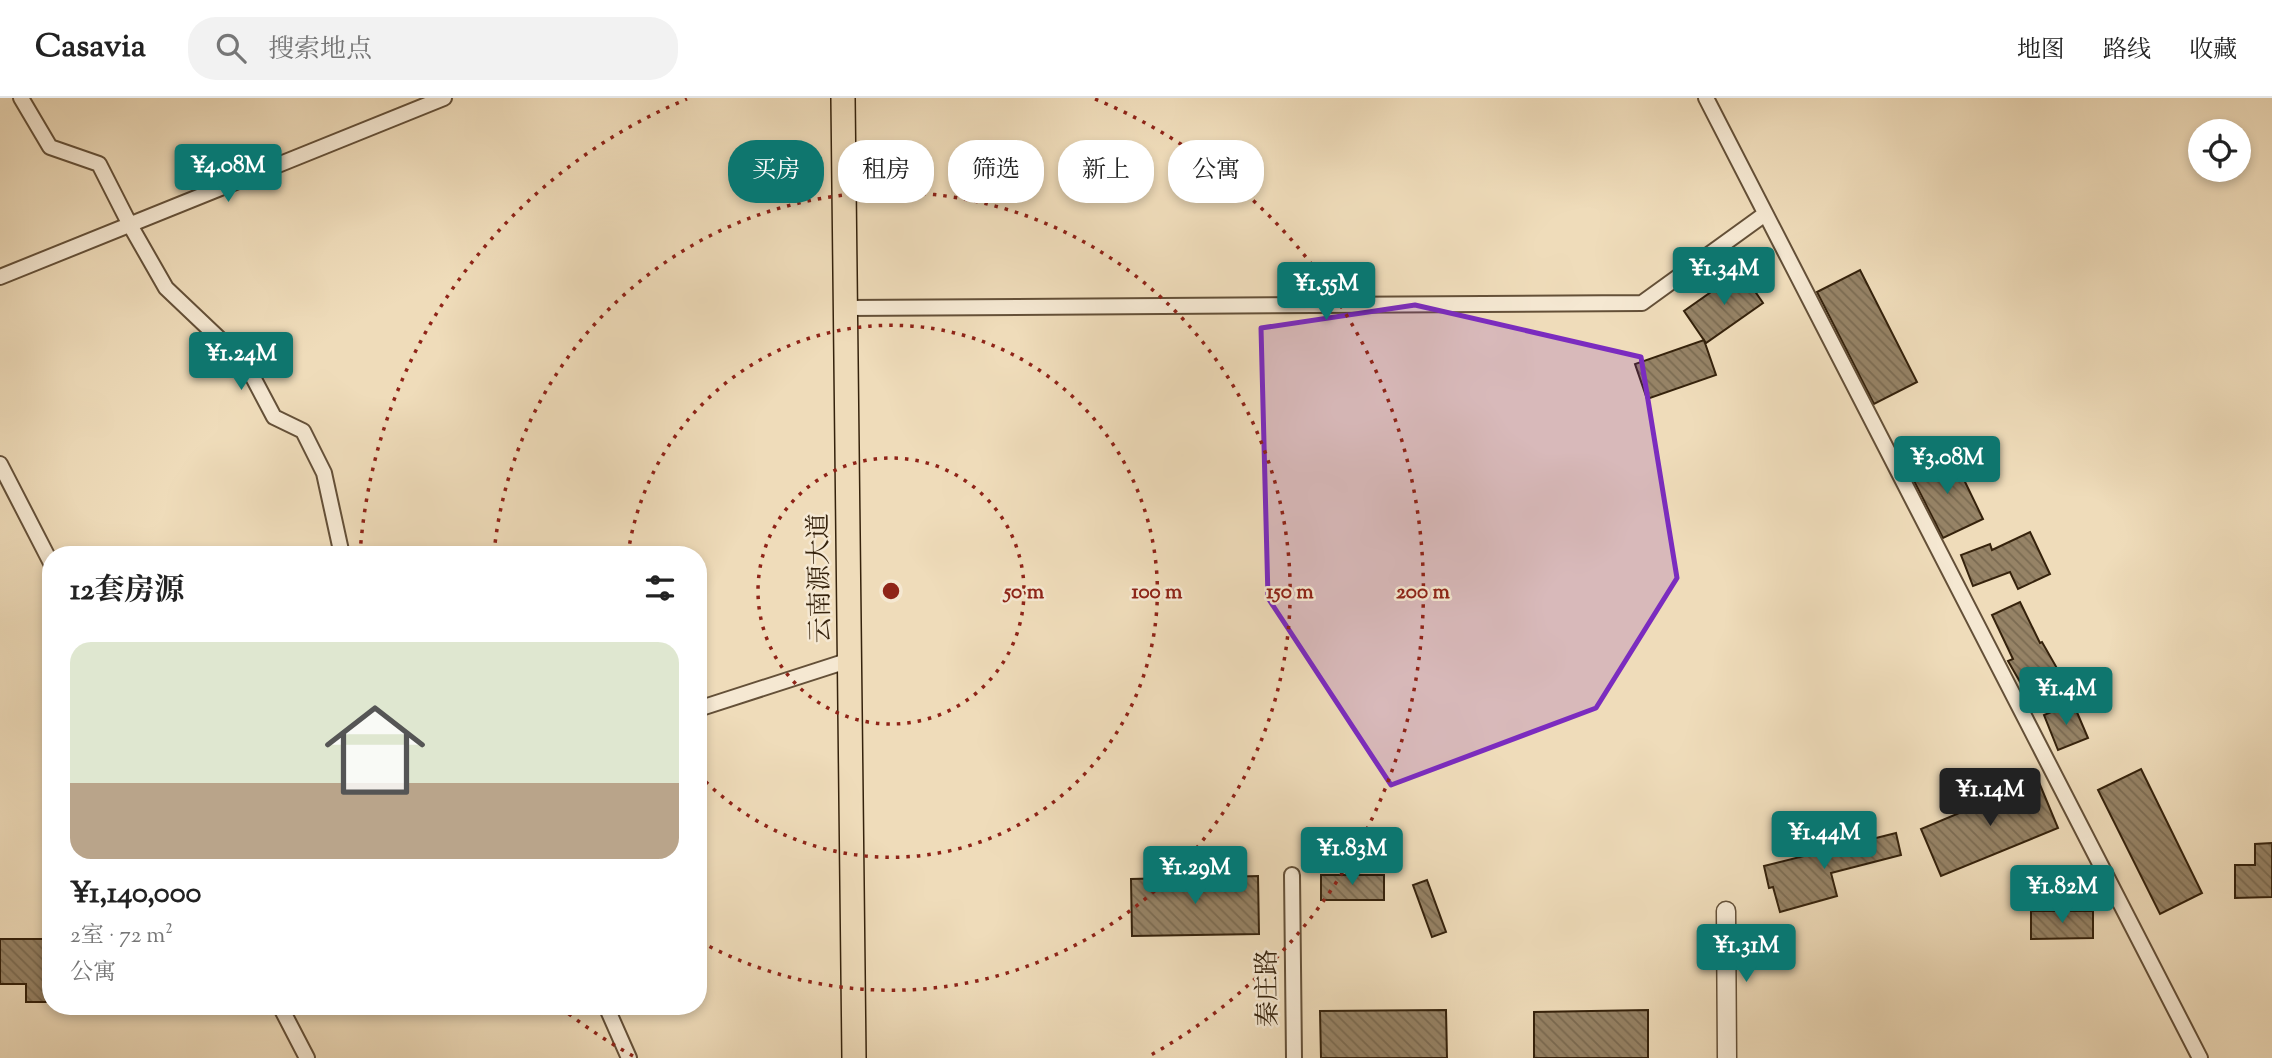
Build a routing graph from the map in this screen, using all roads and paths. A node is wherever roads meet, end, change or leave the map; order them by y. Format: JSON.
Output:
{"nodes":[{"id":1,"x":21,"y":98,"type":"edge"},
{"id":2,"x":444,"y":98,"type":"edge"},
{"id":3,"x":843,"y":98,"type":"edge"},
{"id":4,"x":1706,"y":98,"type":"edge"},
{"id":5,"x":1765,"y":214,"type":"junction"},
{"id":6,"x":130,"y":225,"type":"junction"},
{"id":7,"x":0,"y":277,"type":"edge"},
{"id":8,"x":845,"y":308,"type":"junction"},
{"id":9,"x":0,"y":464,"type":"edge"},
{"id":10,"x":42,"y":546,"type":"edge"},
{"id":11,"x":340,"y":546,"type":"edge"},
{"id":12,"x":849,"y":660,"type":"junction"},
{"id":13,"x":707,"y":706,"type":"edge"},
{"id":14,"x":1292,"y":875,"type":"dead end"},
{"id":15,"x":1726,"y":911,"type":"dead end"},
{"id":16,"x":285,"y":1015,"type":"edge"},
{"id":17,"x":610,"y":1015,"type":"edge"},
{"id":18,"x":307,"y":1058,"type":"edge"},
{"id":19,"x":629,"y":1058,"type":"edge"},
{"id":20,"x":854,"y":1058,"type":"edge"},
{"id":21,"x":1294,"y":1058,"type":"edge"},
{"id":22,"x":1727,"y":1058,"type":"edge"},
{"id":23,"x":2200,"y":1058,"type":"edge"}],
"edges":[{"from":1,"to":6,"type":"street"},
{"from":2,"to":6,"type":"street"},
{"from":3,"to":8,"type":"main road","name":"云南源大道"},
{"from":4,"to":5,"type":"street"},
{"from":5,"to":8,"type":"street"},
{"from":5,"to":23,"type":"street"},
{"from":6,"to":7,"type":"street"},
{"from":6,"to":11,"type":"street"},
{"from":8,"to":12,"type":"main road","name":"云南源大道"},
{"from":9,"to":10,"type":"street"},
{"from":12,"to":13,"type":"street"},
{"from":12,"to":20,"type":"main road","name":"云南源大道"},
{"from":14,"to":21,"type":"street","name":"秦庄路"},
{"from":15,"to":22,"type":"street"},
{"from":16,"to":18,"type":"street"},
{"from":17,"to":19,"type":"street"}]}
